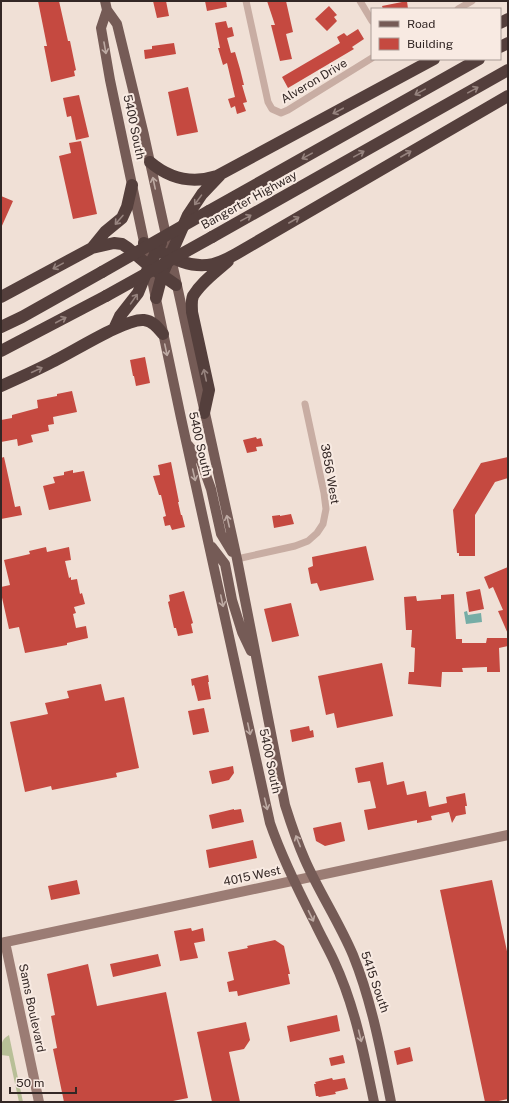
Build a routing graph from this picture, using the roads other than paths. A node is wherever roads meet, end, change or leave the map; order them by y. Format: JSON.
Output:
{"nodes":[{"id":1,"x":246,"y":1,"type":"edge"},
{"id":2,"x":360,"y":1,"type":"edge"},
{"id":3,"x":468,"y":2,"type":"edge"},
{"id":4,"x":106,"y":6,"type":"edge"},
{"id":5,"x":459,"y":8,"type":"edge"},
{"id":6,"x":371,"y":19,"type":"edge"},
{"id":7,"x":371,"y":59,"type":"edge"},
{"id":8,"x":432,"y":60,"type":"edge"},
{"id":9,"x":477,"y":60,"type":"edge"},
{"id":10,"x":508,"y":70,"type":"edge"},
{"id":11,"x":508,"y":96,"type":"edge"},
{"id":12,"x":150,"y":162,"type":"junction"},
{"id":13,"x":225,"y":172,"type":"junction"},
{"id":14,"x":132,"y":185,"type":"junction"},
{"id":15,"x":166,"y":235,"type":"junction"},
{"id":16,"x":144,"y":243,"type":"junction"},
{"id":17,"x":92,"y":248,"type":"junction"},
{"id":18,"x":157,"y":250,"type":"junction"},
{"id":19,"x":236,"y":254,"type":"junction"},
{"id":20,"x":171,"y":258,"type":"junction"},
{"id":21,"x":149,"y":266,"type":"junction"},
{"id":22,"x":162,"y":276,"type":"junction"},
{"id":23,"x":176,"y":285,"type":"junction"},
{"id":24,"x":1,"y":297,"type":"edge"},
{"id":25,"x":156,"y":298,"type":"junction"},
{"id":26,"x":1,"y":327,"type":"edge"},
{"id":27,"x":114,"y":329,"type":"junction"},
{"id":28,"x":163,"y":334,"type":"junction"},
{"id":29,"x":1,"y":351,"type":"edge"},
{"id":30,"x":1,"y":386,"type":"edge"},
{"id":31,"x":305,"y":404,"type":"dead end"},
{"id":32,"x":204,"y":413,"type":"junction"},
{"id":33,"x":186,"y":442,"type":"junction"},
{"id":34,"x":209,"y":544,"type":"junction"},
{"id":35,"x":237,"y":559,"type":"junction"},
{"id":36,"x":257,"y":663,"type":"junction"},
{"id":37,"x":508,"y":836,"type":"edge"},
{"id":38,"x":313,"y":877,"type":"junction"},
{"id":39,"x":294,"y":881,"type":"junction"},
{"id":40,"x":3,"y":943,"type":"edge"},
{"id":41,"x":39,"y":1102,"type":"edge"},
{"id":42,"x":374,"y":1102,"type":"edge"},
{"id":43,"x":391,"y":1102,"type":"edge"}],
"edges":[{"from":1,"to":7,"type":"street","name":"Alveron Drive"},
{"from":2,"to":6,"type":"street"},
{"from":3,"to":5,"type":"street"},
{"from":4,"to":12,"type":"main road","name":"5400 South"},
{"from":4,"to":14,"type":"main road","name":"5400 South","one_way":true},
{"from":8,"to":13,"type":"highway","one_way":true},
{"from":9,"to":26,"type":"highway","name":"Bangerter Highway","one_way":true,"bridge":true},
{"from":29,"to":10,"type":"highway","name":"Bangerter Highway","one_way":true,"bridge":true},
{"from":19,"to":11,"type":"highway","one_way":true},
{"from":12,"to":13,"type":"highway"},
{"from":15,"to":12,"type":"main road","name":"5400 South","one_way":true},
{"from":13,"to":20,"type":"highway","one_way":true},
{"from":14,"to":16,"type":"main road","name":"5400 South"},
{"from":14,"to":17,"type":"highway","one_way":true},
{"from":15,"to":18,"type":"highway"},
{"from":15,"to":20,"type":"main road","name":"5400 South"},
{"from":16,"to":18,"type":"highway"},
{"from":16,"to":21,"type":"main road","name":"5400 South"},
{"from":17,"to":21,"type":"highway"},
{"from":17,"to":24,"type":"highway","one_way":true},
{"from":18,"to":20,"type":"highway"},
{"from":18,"to":21,"type":"highway"},
{"from":19,"to":20,"type":"highway"},
{"from":32,"to":19,"type":"highway","one_way":true},
{"from":20,"to":22,"type":"highway"},
{"from":20,"to":23,"type":"main road","name":"5400 South"},
{"from":21,"to":22,"type":"highway"},
{"from":21,"to":25,"type":"main road","name":"5400 South"},
{"from":27,"to":21,"type":"highway","one_way":true},
{"from":22,"to":23,"type":"highway"},
{"from":22,"to":25,"type":"highway"},
{"from":23,"to":32,"type":"main road","name":"5400 South"},
{"from":25,"to":28,"type":"main road","name":"5400 South"},
{"from":27,"to":28,"type":"highway"},
{"from":30,"to":27,"type":"highway","one_way":true},
{"from":28,"to":33,"type":"main road","name":"5400 South","one_way":true},
{"from":31,"to":35,"type":"street","name":"3856 West"},
{"from":35,"to":32,"type":"main road","name":"5400 South","one_way":true},
{"from":33,"to":34,"type":"main road","name":"5400 South","one_way":true},
{"from":33,"to":35,"type":"main road"},
{"from":34,"to":36,"type":"main road"},
{"from":34,"to":39,"type":"main road","name":"5400 South","one_way":true},
{"from":35,"to":36,"type":"main road","name":"5400 South"},
{"from":38,"to":36,"type":"main road","name":"5400 South","one_way":true},
{"from":37,"to":38,"type":"street","name":"4015 West"},
{"from":38,"to":39,"type":"street","name":"4015 West"},
{"from":38,"to":43,"type":"main road","name":"5415 South"},
{"from":39,"to":40,"type":"street","name":"4015 West"},
{"from":39,"to":42,"type":"main road","one_way":true},
{"from":40,"to":41,"type":"street","name":"Sams Boulevard"}]}
